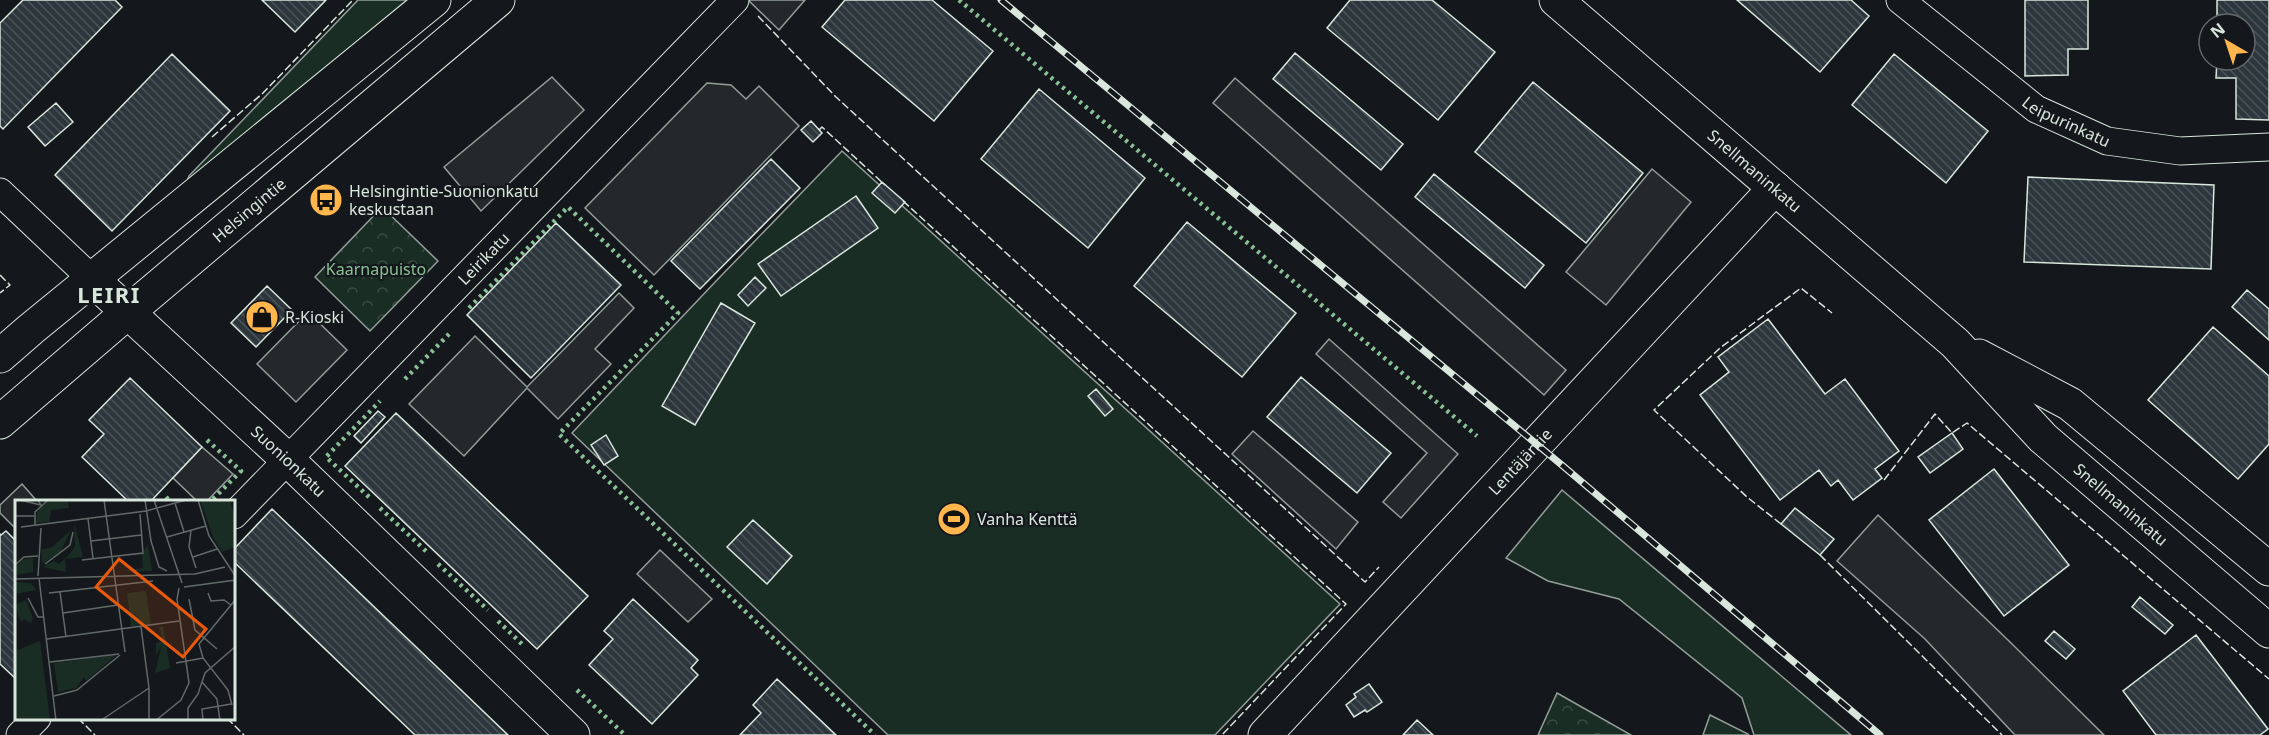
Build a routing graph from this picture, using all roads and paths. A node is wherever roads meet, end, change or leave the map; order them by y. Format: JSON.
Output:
{"nodes":[{"id":1,"x":434,"y":0,"type":"edge"},
{"id":2,"x":498,"y":0,"type":"edge"},
{"id":3,"x":735,"y":0,"type":"edge"},
{"id":4,"x":1556,"y":0,"type":"edge"},
{"id":5,"x":1900,"y":0,"type":"edge"},
{"id":6,"x":2269,"y":147,"type":"edge"},
{"id":7,"x":1775,"y":188,"type":"junction"},
{"id":8,"x":0,"y":192,"type":"edge"},
{"id":9,"x":92,"y":279,"type":"junction"},
{"id":10,"x":128,"y":312,"type":"junction"},
{"id":11,"x":1955,"y":343,"type":"junction"},
{"id":12,"x":0,"y":356,"type":"edge"},
{"id":13,"x":0,"y":422,"type":"edge"},
{"id":14,"x":288,"y":460,"type":"junction"},
{"id":15,"x":236,"y":513,"type":"edge"},
{"id":16,"x":2269,"y":569,"type":"edge"},
{"id":17,"x":2269,"y":631,"type":"edge"},
{"id":18,"x":35,"y":720,"type":"edge"},
{"id":19,"x":21,"y":735,"type":"edge"},
{"id":20,"x":573,"y":735,"type":"edge"},
{"id":21,"x":1265,"y":735,"type":"edge"}],
"edges":[{"from":1,"to":9,"type":"main road"},
{"from":2,"to":10,"type":"main road","name":"Helsingintie"},
{"from":3,"to":14,"type":"street","name":"Leirikatu"},
{"from":4,"to":7,"type":"main road","name":"Snellmaninkatu"},
{"from":5,"to":6,"type":"street","name":"Leipurinkatu"},
{"from":7,"to":11,"type":"main road","name":"Snellmaninkatu"},
{"from":7,"to":21,"type":"main road","name":"Lentäjäntie"},
{"from":8,"to":9,"type":"street","name":"Suonionkatu"},
{"from":9,"to":10,"type":"main road","name":"Suonionkatu"},
{"from":9,"to":12,"type":"main road"},
{"from":10,"to":13,"type":"main road","name":"Helsingintie"},
{"from":10,"to":14,"type":"main road","name":"Suonionkatu"},
{"from":11,"to":16,"type":"main road","name":"Snellmaninkatu"},
{"from":11,"to":17,"type":"main road","name":"Snellmaninkatu"},
{"from":14,"to":15,"type":"street","name":"Leirikatu"},
{"from":14,"to":20,"type":"main road","name":"Suonionkatu"},
{"from":18,"to":19,"type":"street"}]}
